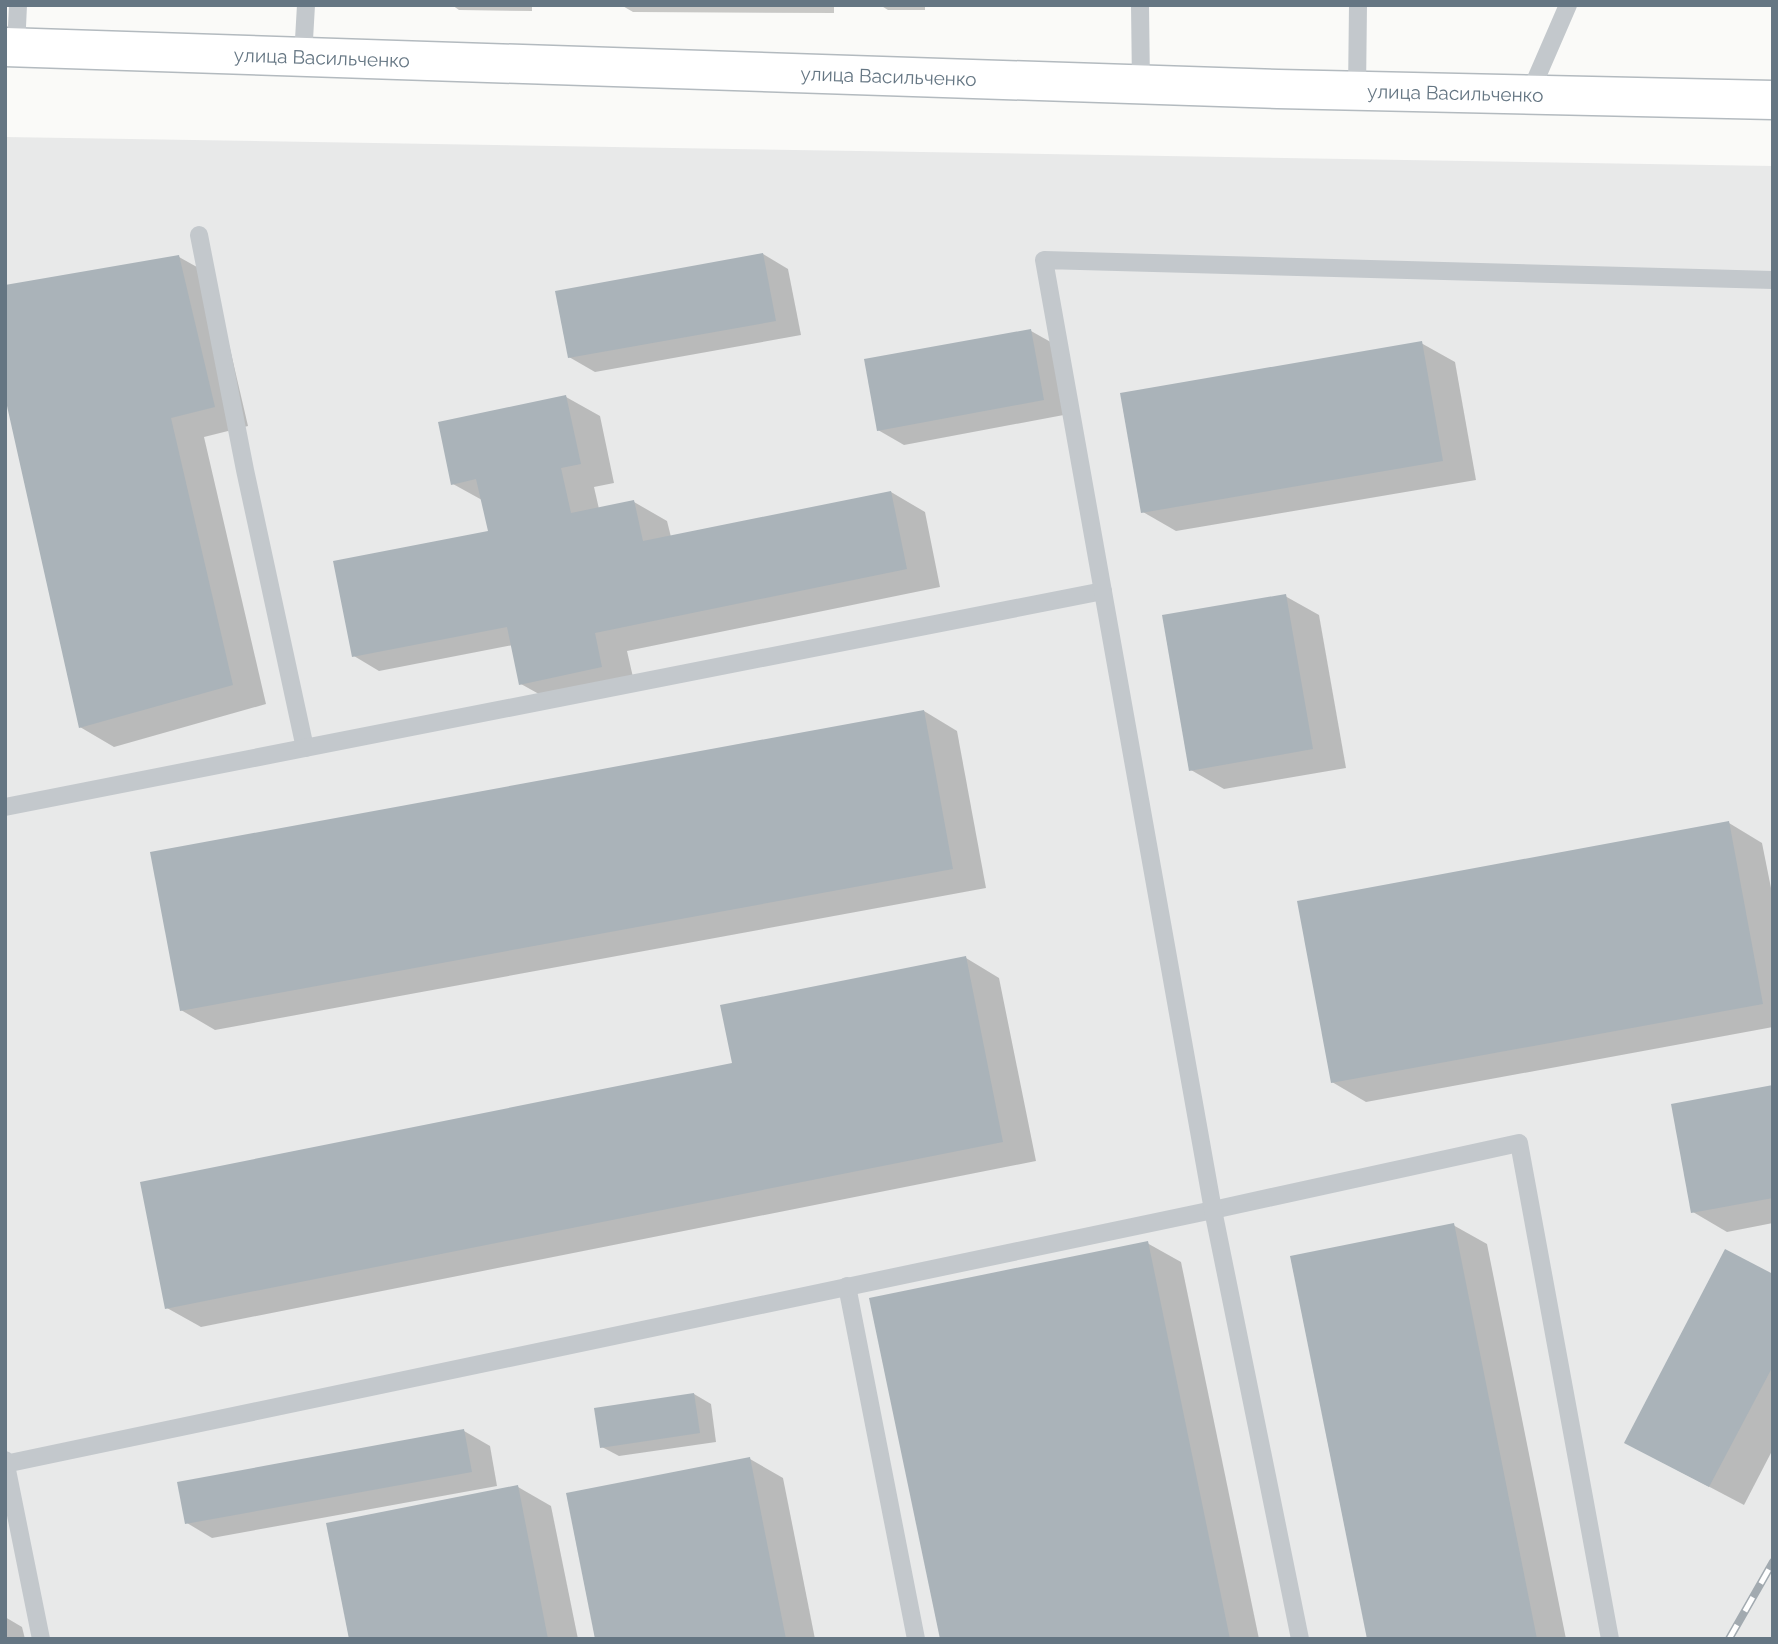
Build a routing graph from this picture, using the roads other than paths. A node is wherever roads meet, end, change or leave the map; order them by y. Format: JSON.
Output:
{"nodes":[{"id":1,"x":18,"y":5,"type":"edge"},
{"id":2,"x":306,"y":5,"type":"edge"},
{"id":3,"x":1140,"y":5,"type":"edge"},
{"id":4,"x":1358,"y":5,"type":"edge"},
{"id":5,"x":1568,"y":5,"type":"edge"},
{"id":6,"x":11,"y":48,"type":"edge"},
{"id":7,"x":303,"y":57,"type":"junction"},
{"id":8,"x":1141,"y":85,"type":"junction"},
{"id":9,"x":1357,"y":91,"type":"junction"},
{"id":10,"x":1529,"y":95,"type":"junction"},
{"id":11,"x":1773,"y":100,"type":"edge"},
{"id":12,"x":199,"y":235,"type":"dead end"},
{"id":13,"x":1773,"y":280,"type":"edge"},
{"id":14,"x":1103,"y":591,"type":"junction"},
{"id":15,"x":305,"y":748,"type":"junction"},
{"id":16,"x":5,"y":807,"type":"edge"},
{"id":17,"x":1213,"y":1210,"type":"junction"},
{"id":18,"x":847,"y":1286,"type":"junction"},
{"id":19,"x":5,"y":1462,"type":"edge"},
{"id":20,"x":41,"y":1639,"type":"edge"},
{"id":21,"x":916,"y":1639,"type":"edge"},
{"id":22,"x":1300,"y":1639,"type":"edge"},
{"id":23,"x":1610,"y":1639,"type":"edge"}],
"edges":[{"from":1,"to":6,"type":"lane"},
{"from":2,"to":7,"type":"lane"},
{"from":3,"to":8,"type":"lane"},
{"from":4,"to":9,"type":"lane"},
{"from":5,"to":10,"type":"lane"},
{"from":6,"to":7,"type":"main road","name":"улица Васильченко"},
{"from":7,"to":8,"type":"main road","name":"улица Васильченко"},
{"from":8,"to":9,"type":"main road","name":"улица Васильченко"},
{"from":9,"to":10,"type":"main road","name":"улица Васильченко"},
{"from":10,"to":11,"type":"main road","name":"улица Васильченко"},
{"from":12,"to":15,"type":"lane"},
{"from":13,"to":14,"type":"lane"},
{"from":14,"to":15,"type":"lane"},
{"from":14,"to":17,"type":"lane"},
{"from":15,"to":16,"type":"lane"},
{"from":17,"to":18,"type":"lane"},
{"from":17,"to":22,"type":"lane"},
{"from":17,"to":23,"type":"lane"},
{"from":18,"to":19,"type":"lane"},
{"from":18,"to":21,"type":"lane"},
{"from":19,"to":20,"type":"lane"}]}
